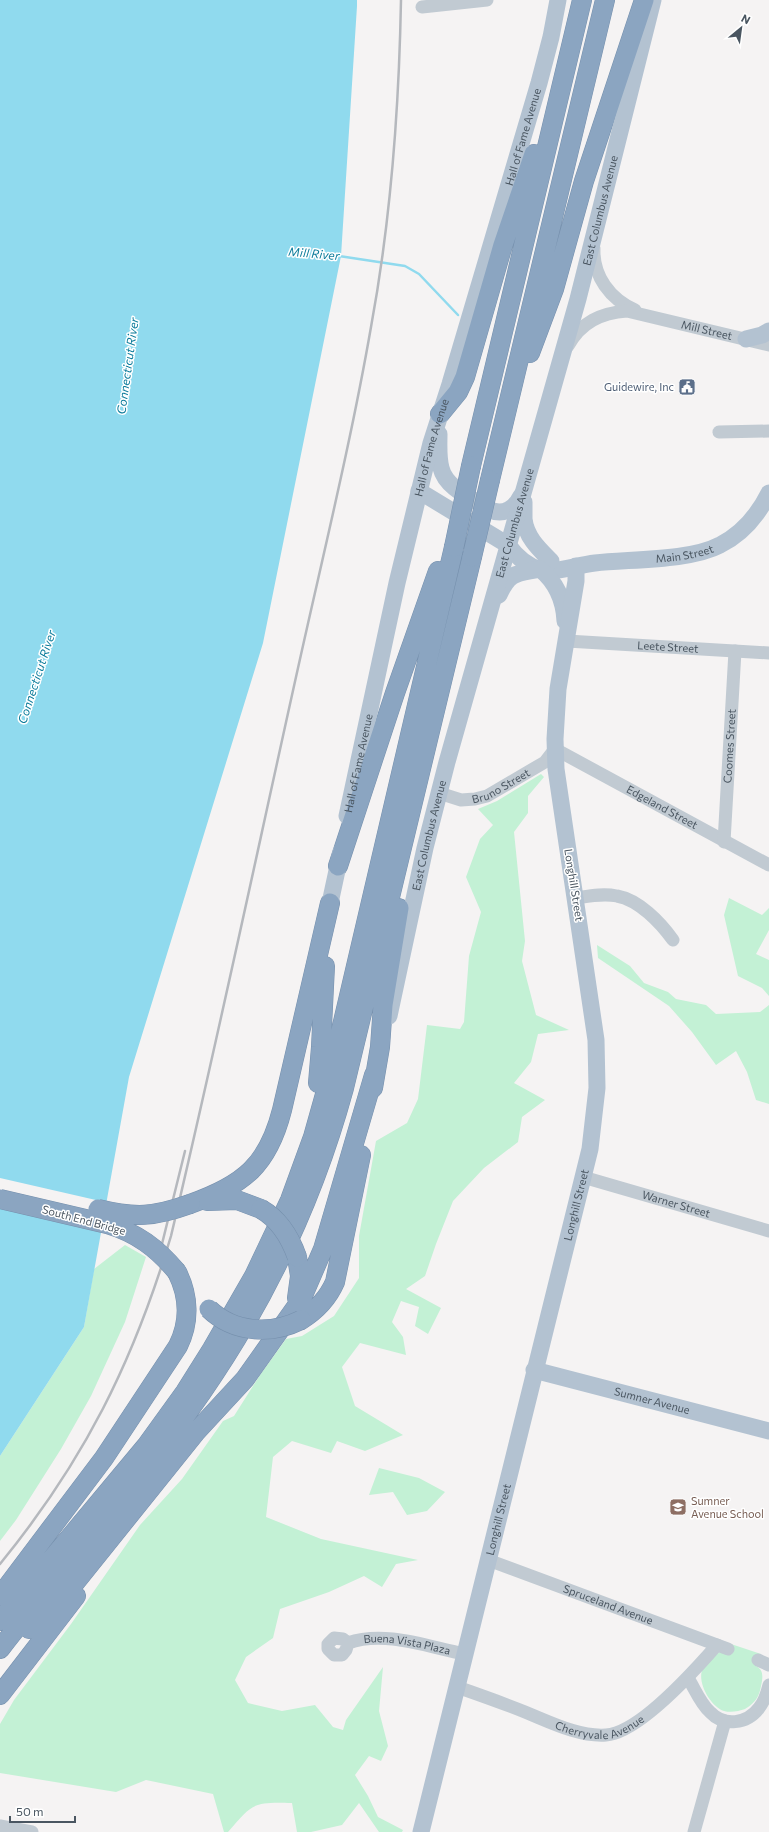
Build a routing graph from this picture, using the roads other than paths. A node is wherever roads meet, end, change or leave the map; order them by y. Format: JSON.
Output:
{"nodes":[{"id":1,"x":483,"y":0,"type":"edge"},
{"id":2,"x":558,"y":0,"type":"edge"},
{"id":3,"x":582,"y":0,"type":"edge"},
{"id":4,"x":604,"y":0,"type":"edge"},
{"id":5,"x":644,"y":0,"type":"edge"},
{"id":6,"x":653,"y":0,"type":"edge"},
{"id":7,"x":422,"y":7,"type":"dead end"},
{"id":8,"x":564,"y":72,"type":"junction"},
{"id":9,"x":594,"y":238,"type":"junction"},
{"id":10,"x":644,"y":314,"type":"junction"},
{"id":11,"x":769,"y":331,"type":"edge"},
{"id":12,"x":746,"y":339,"type":"junction"},
{"id":13,"x":769,"y":345,"type":"edge"},
{"id":14,"x":561,"y":358,"type":"junction"},
{"id":15,"x":440,"y":414,"type":"junction"},
{"id":16,"x":505,"y":416,"type":"junction"},
{"id":17,"x":769,"y":431,"type":"edge"},
{"id":18,"x":719,"y":432,"type":"dead end"},
{"id":19,"x":419,"y":491,"type":"junction"},
{"id":20,"x":769,"y":493,"type":"edge"},
{"id":21,"x":522,"y":494,"type":"junction"},
{"id":22,"x":451,"y":545,"type":"junction"},
{"id":23,"x":508,"y":545,"type":"junction"},
{"id":24,"x":546,"y":565,"type":"junction"},
{"id":25,"x":576,"y":566,"type":"junction"},
{"id":26,"x":488,"y":617,"type":"junction"},
{"id":27,"x":567,"y":641,"type":"junction"},
{"id":28,"x":735,"y":651,"type":"junction"},
{"id":29,"x":769,"y":653,"type":"edge"},
{"id":30,"x":428,"y":744,"type":"junction"},
{"id":31,"x":555,"y":749,"type":"junction"},
{"id":32,"x":439,"y":793,"type":"junction"},
{"id":33,"x":724,"y":842,"type":"junction"},
{"id":34,"x":769,"y":865,"type":"edge"},
{"id":35,"x":338,"y":866,"type":"junction"},
{"id":36,"x":576,"y":898,"type":"junction"},
{"id":37,"x":330,"y":903,"type":"junction"},
{"id":38,"x":673,"y":940,"type":"dead end"},
{"id":39,"x":380,"y":1047,"type":"junction"},
{"id":40,"x":583,"y":1177,"type":"junction"},
{"id":41,"x":0,"y":1187,"type":"edge"},
{"id":42,"x":0,"y":1199,"type":"edge"},
{"id":43,"x":290,"y":1200,"type":"junction"},
{"id":44,"x":193,"y":1204,"type":"junction"},
{"id":45,"x":769,"y":1231,"type":"edge"},
{"id":46,"x":177,"y":1272,"type":"junction"},
{"id":47,"x":295,"y":1319,"type":"junction"},
{"id":48,"x":534,"y":1370,"type":"junction"},
{"id":49,"x":769,"y":1432,"type":"edge"},
{"id":50,"x":104,"y":1458,"type":"junction"},
{"id":51,"x":140,"y":1503,"type":"junction"},
{"id":52,"x":488,"y":1560,"type":"junction"},
{"id":53,"x":0,"y":1596,"type":"edge"},
{"id":54,"x":0,"y":1613,"type":"edge"},
{"id":55,"x":0,"y":1621,"type":"edge"},
{"id":56,"x":348,"y":1644,"type":"dead end"},
{"id":57,"x":723,"y":1647,"type":"joint"},
{"id":58,"x":0,"y":1649,"type":"edge"},
{"id":59,"x":465,"y":1654,"type":"junction"},
{"id":60,"x":0,"y":1658,"type":"edge"},
{"id":61,"x":688,"y":1678,"type":"junction"},
{"id":62,"x":769,"y":1685,"type":"edge"},
{"id":63,"x":457,"y":1687,"type":"junction"},
{"id":64,"x":0,"y":1695,"type":"edge"},
{"id":65,"x":725,"y":1721,"type":"junction"},
{"id":66,"x":0,"y":1826,"type":"edge"},
{"id":67,"x":32,"y":1832,"type":"edge"},
{"id":68,"x":421,"y":1832,"type":"edge"},
{"id":69,"x":694,"y":1832,"type":"edge"}],
"edges":[{"from":1,"to":7,"type":"street"},
{"from":2,"to":15,"type":"main road","name":"Hall of Fame Avenue"},
{"from":3,"to":8,"type":"highway"},
{"from":4,"to":16,"type":"highway"},
{"from":5,"to":16,"type":"highway"},
{"from":6,"to":9,"type":"main road","name":"East Columbus Avenue"},
{"from":8,"to":15,"type":"highway"},
{"from":8,"to":22,"type":"highway","bridge":true},
{"from":9,"to":10,"type":"street","name":"Mill Street"},
{"from":9,"to":14,"type":"main road","name":"East Columbus Avenue"},
{"from":10,"to":12,"type":"street","name":"Mill Street"},
{"from":10,"to":14,"type":"street","name":"Mill Street"},
{"from":11,"to":12,"type":"main road"},
{"from":12,"to":13,"type":"street","name":"Mill Street"},
{"from":14,"to":21,"type":"main road","name":"East Columbus Avenue"},
{"from":15,"to":19,"type":"main road","name":"Hall of Fame Avenue"},
{"from":15,"to":21,"type":"main road"},
{"from":16,"to":30,"type":"highway","bridge":true},
{"from":17,"to":18,"type":"street"},
{"from":19,"to":23,"type":"main road","name":"Main Street"},
{"from":19,"to":35,"type":"main road","name":"Hall of Fame Avenue"},
{"from":20,"to":25,"type":"main road","name":"Main Street"},
{"from":21,"to":23,"type":"main road","name":"East Columbus Avenue"},
{"from":21,"to":24,"type":"main road"},
{"from":22,"to":35,"type":"highway"},
{"from":22,"to":43,"type":"highway"},
{"from":23,"to":24,"type":"main road","name":"Main Street"},
{"from":23,"to":26,"type":"main road","name":"East Columbus Avenue"},
{"from":24,"to":25,"type":"main road","name":"Main Street"},
{"from":24,"to":26,"type":"main road"},
{"from":24,"to":27,"type":"main road"},
{"from":25,"to":27,"type":"main road","name":"Longhill Street"},
{"from":26,"to":32,"type":"main road","name":"East Columbus Avenue"},
{"from":27,"to":28,"type":"street","name":"Leete Street"},
{"from":27,"to":31,"type":"main road","name":"Longhill Street"},
{"from":28,"to":29,"type":"street","name":"Leete Street"},
{"from":28,"to":33,"type":"street","name":"Coomes Street"},
{"from":30,"to":39,"type":"highway"},
{"from":30,"to":58,"type":"highway"},
{"from":31,"to":32,"type":"street","name":"Bruno Street"},
{"from":31,"to":33,"type":"street","name":"Edgeland Street"},
{"from":31,"to":36,"type":"main road","name":"Longhill Street"},
{"from":32,"to":39,"type":"main road","name":"East Columbus Avenue"},
{"from":33,"to":34,"type":"street","name":"Edgeland Street"},
{"from":35,"to":37,"type":"main road","name":"Hall of Fame Avenue"},
{"from":36,"to":38,"type":"street"},
{"from":36,"to":40,"type":"main road","name":"Longhill Street"},
{"from":37,"to":43,"type":"highway"},
{"from":37,"to":44,"type":"highway"},
{"from":39,"to":47,"type":"highway"},
{"from":40,"to":45,"type":"street","name":"Warner Street"},
{"from":40,"to":48,"type":"main road","name":"Longhill Street"},
{"from":41,"to":44,"type":"highway","name":"South End Bridge","bridge":true},
{"from":42,"to":46,"type":"highway","name":"South End Bridge","bridge":true},
{"from":43,"to":55,"type":"highway"},
{"from":44,"to":47,"type":"highway","bridge":true},
{"from":46,"to":47,"type":"highway","name":"South End Bridge","bridge":true},
{"from":46,"to":50,"type":"highway"},
{"from":47,"to":51,"type":"highway"},
{"from":48,"to":49,"type":"main road","name":"Sumner Avenue"},
{"from":48,"to":52,"type":"main road","name":"Longhill Street"},
{"from":50,"to":53,"type":"highway"},
{"from":50,"to":54,"type":"highway"},
{"from":51,"to":60,"type":"highway"},
{"from":51,"to":64,"type":"highway"},
{"from":52,"to":57,"type":"street","name":"Spruceland Avenue"},
{"from":52,"to":59,"type":"main road","name":"Longhill Street"},
{"from":56,"to":59,"type":"street","name":"Buena Vista Plaza"},
{"from":57,"to":61,"type":"street","name":"Cherryvale Avenue"},
{"from":59,"to":63,"type":"main road","name":"Longhill Street"},
{"from":61,"to":63,"type":"street","name":"Cherryvale Avenue"},
{"from":61,"to":65,"type":"street"},
{"from":62,"to":65,"type":"street"},
{"from":63,"to":68,"type":"main road","name":"Longhill Street"},
{"from":65,"to":69,"type":"street"},
{"from":66,"to":67,"type":"street"}]}
